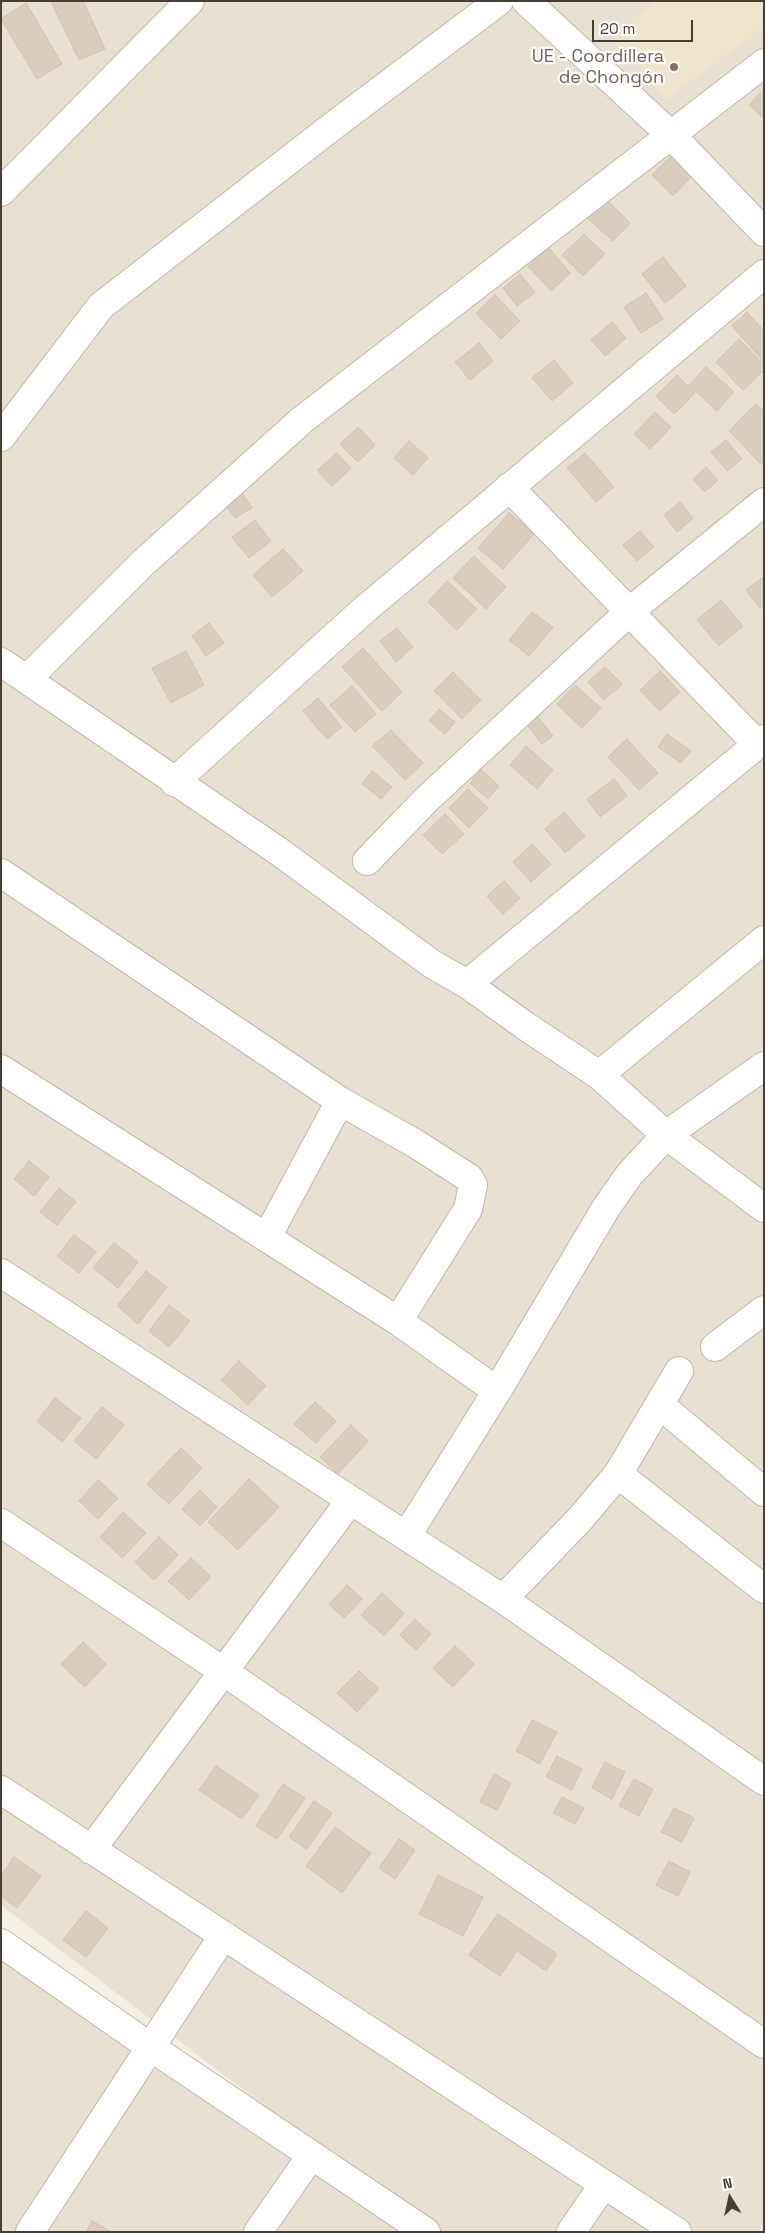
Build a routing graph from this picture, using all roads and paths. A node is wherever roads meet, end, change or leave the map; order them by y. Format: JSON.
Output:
{"nodes":[{"id":1,"x":190,"y":1,"type":"edge"},
{"id":2,"x":499,"y":1,"type":"edge"},
{"id":3,"x":526,"y":1,"type":"edge"},
{"id":4,"x":764,"y":63,"type":"edge"},
{"id":5,"x":671,"y":135,"type":"junction"},
{"id":6,"x":1,"y":192,"type":"edge"},
{"id":7,"x":764,"y":232,"type":"edge"},
{"id":8,"x":764,"y":274,"type":"edge"},
{"id":9,"x":1,"y":437,"type":"edge"},
{"id":10,"x":509,"y":487,"type":"junction"},
{"id":11,"x":764,"y":502,"type":"edge"},
{"id":12,"x":630,"y":612,"type":"junction"},
{"id":13,"x":1,"y":662,"type":"edge"},
{"id":14,"x":28,"y":679,"type":"junction"},
{"id":15,"x":760,"y":742,"type":"edge"},
{"id":16,"x":174,"y":782,"type":"junction"},
{"id":17,"x":367,"y":861,"type":"dead end"},
{"id":18,"x":1,"y":873,"type":"edge"},
{"id":19,"x":764,"y":940,"type":"edge"},
{"id":20,"x":467,"y":984,"type":"junction"},
{"id":21,"x":764,"y":1066,"type":"edge"},
{"id":22,"x":1,"y":1069,"type":"edge"},
{"id":23,"x":599,"y":1075,"type":"junction"},
{"id":24,"x":340,"y":1101,"type":"junction"},
{"id":25,"x":666,"y":1135,"type":"junction"},
{"id":26,"x":764,"y":1208,"type":"edge"},
{"id":27,"x":267,"y":1237,"type":"junction"},
{"id":28,"x":1,"y":1273,"type":"edge"},
{"id":29,"x":764,"y":1310,"type":"edge"},
{"id":30,"x":398,"y":1321,"type":"junction"},
{"id":31,"x":715,"y":1347,"type":"dead end"},
{"id":32,"x":679,"y":1371,"type":"dead end"},
{"id":33,"x":498,"y":1391,"type":"junction"},
{"id":34,"x":660,"y":1405,"type":"junction"},
{"id":35,"x":618,"y":1474,"type":"junction"},
{"id":36,"x":764,"y":1492,"type":"edge"},
{"id":37,"x":350,"y":1501,"type":"junction"},
{"id":38,"x":1,"y":1523,"type":"edge"},
{"id":39,"x":407,"y":1535,"type":"junction"},
{"id":40,"x":764,"y":1589,"type":"edge"},
{"id":41,"x":503,"y":1599,"type":"junction"},
{"id":42,"x":223,"y":1671,"type":"junction"},
{"id":43,"x":764,"y":1781,"type":"edge"},
{"id":44,"x":1,"y":1790,"type":"edge"},
{"id":45,"x":91,"y":1850,"type":"junction"},
{"id":46,"x":223,"y":1936,"type":"junction"},
{"id":47,"x":1,"y":1943,"type":"edge"},
{"id":48,"x":764,"y":2044,"type":"edge"},
{"id":49,"x":149,"y":2046,"type":"junction"},
{"id":50,"x":311,"y":2156,"type":"junction"},
{"id":51,"x":604,"y":2184,"type":"junction"},
{"id":52,"x":30,"y":2232,"type":"edge"},
{"id":53,"x":258,"y":2232,"type":"edge"},
{"id":54,"x":426,"y":2232,"type":"edge"},
{"id":55,"x":571,"y":2232,"type":"edge"},
{"id":56,"x":676,"y":2232,"type":"edge"}],
"edges":[{"from":1,"to":6,"type":"street"},
{"from":2,"to":9,"type":"street"},
{"from":3,"to":5,"type":"street"},
{"from":4,"to":5,"type":"street"},
{"from":5,"to":7,"type":"street"},
{"from":5,"to":14,"type":"street"},
{"from":8,"to":10,"type":"street"},
{"from":10,"to":12,"type":"street"},
{"from":10,"to":16,"type":"street"},
{"from":11,"to":12,"type":"street"},
{"from":12,"to":15,"type":"street"},
{"from":12,"to":17,"type":"street"},
{"from":13,"to":14,"type":"street"},
{"from":14,"to":16,"type":"street"},
{"from":15,"to":20,"type":"street"},
{"from":16,"to":20,"type":"street"},
{"from":18,"to":24,"type":"street"},
{"from":19,"to":23,"type":"street"},
{"from":20,"to":23,"type":"street"},
{"from":21,"to":25,"type":"street"},
{"from":22,"to":27,"type":"street"},
{"from":23,"to":25,"type":"street"},
{"from":24,"to":27,"type":"street"},
{"from":24,"to":30,"type":"street"},
{"from":25,"to":26,"type":"street"},
{"from":25,"to":33,"type":"street"},
{"from":27,"to":30,"type":"street"},
{"from":28,"to":37,"type":"street"},
{"from":29,"to":31,"type":"street"},
{"from":30,"to":33,"type":"street"},
{"from":32,"to":34,"type":"street"},
{"from":33,"to":39,"type":"street"},
{"from":34,"to":35,"type":"street"},
{"from":34,"to":36,"type":"street"},
{"from":35,"to":40,"type":"street"},
{"from":35,"to":41,"type":"street"},
{"from":37,"to":39,"type":"street"},
{"from":37,"to":42,"type":"street"},
{"from":38,"to":42,"type":"street"},
{"from":39,"to":41,"type":"street"},
{"from":41,"to":43,"type":"street"},
{"from":42,"to":45,"type":"street"},
{"from":42,"to":48,"type":"street"},
{"from":44,"to":45,"type":"street"},
{"from":45,"to":46,"type":"street"},
{"from":46,"to":49,"type":"street"},
{"from":46,"to":51,"type":"street"},
{"from":47,"to":49,"type":"street"},
{"from":49,"to":50,"type":"street"},
{"from":49,"to":52,"type":"street"},
{"from":50,"to":53,"type":"street"},
{"from":50,"to":54,"type":"street"},
{"from":51,"to":55,"type":"street"},
{"from":51,"to":56,"type":"street"}]}
